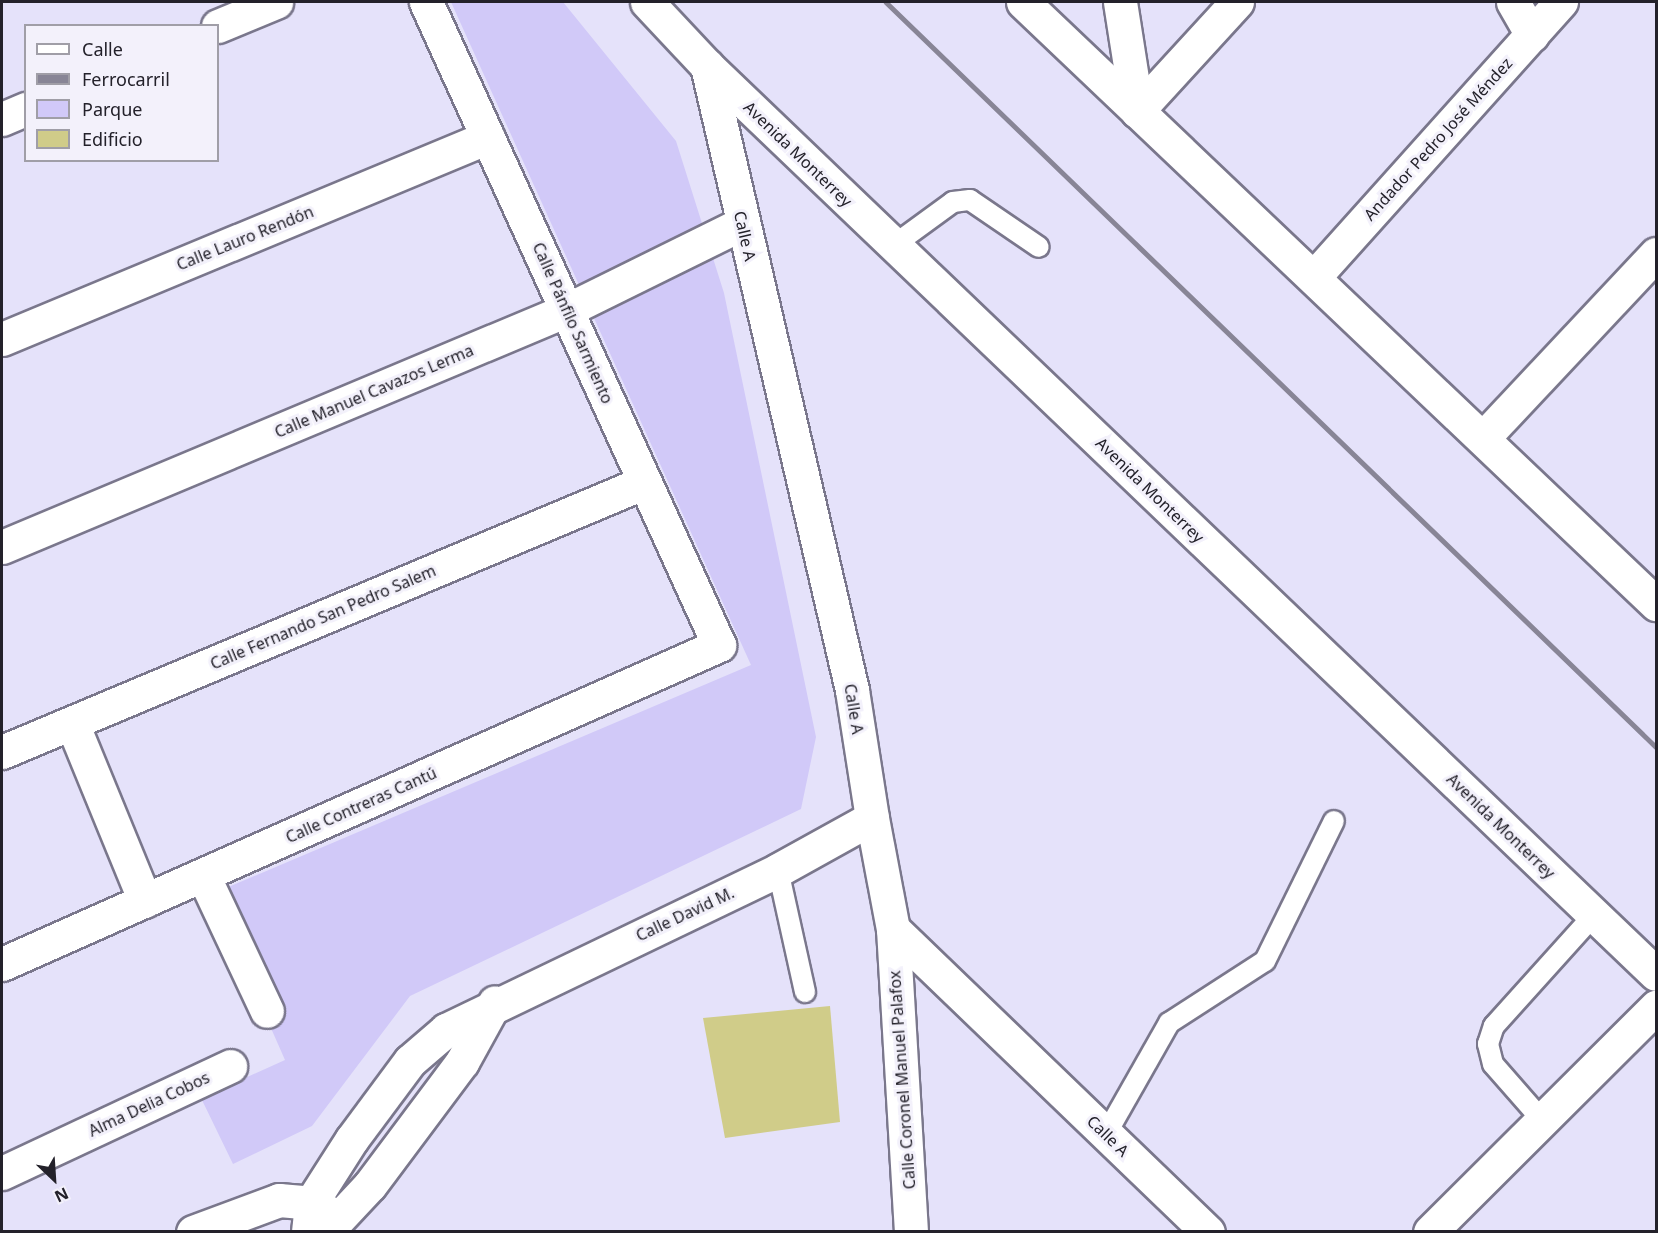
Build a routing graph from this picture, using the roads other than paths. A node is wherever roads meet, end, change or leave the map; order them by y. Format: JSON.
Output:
{"nodes":[{"id":1,"x":276,"y":2,"type":"edge"},
{"id":2,"x":426,"y":2,"type":"edge"},
{"id":3,"x":647,"y":2,"type":"edge"},
{"id":4,"x":674,"y":2,"type":"edge"},
{"id":5,"x":1023,"y":2,"type":"edge"},
{"id":6,"x":1120,"y":2,"type":"edge"},
{"id":7,"x":1237,"y":2,"type":"edge"},
{"id":8,"x":1513,"y":2,"type":"edge"},
{"id":9,"x":1550,"y":12,"type":"edge"},
{"id":10,"x":219,"y":26,"type":"edge"},
{"id":11,"x":707,"y":66,"type":"junction"},
{"id":12,"x":24,"y":110,"type":"edge"},
{"id":13,"x":1137,"y":111,"type":"junction"},
{"id":14,"x":2,"y":119,"type":"edge"},
{"id":15,"x":488,"y":137,"type":"junction"},
{"id":16,"x":741,"y":224,"type":"junction"},
{"id":17,"x":894,"y":245,"type":"junction"},
{"id":18,"x":1039,"y":247,"type":"dead end"},
{"id":19,"x":1656,"y":254,"type":"edge"},
{"id":20,"x":1314,"y":277,"type":"junction"},
{"id":21,"x":567,"y":310,"type":"junction"},
{"id":22,"x":2,"y":339,"type":"edge"},
{"id":23,"x":1484,"y":437,"type":"junction"},
{"id":24,"x":645,"y":483,"type":"junction"},
{"id":25,"x":2,"y":548,"type":"edge"},
{"id":26,"x":1656,"y":604,"type":"edge"},
{"id":27,"x":720,"y":645,"type":"joint"},
{"id":28,"x":72,"y":723,"type":"junction"},
{"id":29,"x":2,"y":752,"type":"edge"},
{"id":30,"x":872,"y":818,"type":"junction"},
{"id":31,"x":1334,"y":821,"type":"dead end"},
{"id":32,"x":778,"y":870,"type":"junction"},
{"id":33,"x":203,"y":875,"type":"junction"},
{"id":34,"x":145,"y":901,"type":"junction"},
{"id":35,"x":1594,"y":915,"type":"junction"},
{"id":36,"x":893,"y":929,"type":"junction"},
{"id":37,"x":2,"y":964,"type":"edge"},
{"id":38,"x":1656,"y":974,"type":"edge"},
{"id":39,"x":806,"y":992,"type":"dead end"},
{"id":40,"x":495,"y":1002,"type":"junction"},
{"id":41,"x":1656,"y":1007,"type":"edge"},
{"id":42,"x":267,"y":1011,"type":"dead end"},
{"id":43,"x":230,"y":1066,"type":"dead end"},
{"id":44,"x":1542,"y":1120,"type":"junction"},
{"id":45,"x":1107,"y":1134,"type":"junction"},
{"id":46,"x":2,"y":1173,"type":"edge"},
{"id":47,"x":310,"y":1217,"type":"edge"},
{"id":48,"x":334,"y":1226,"type":"edge"},
{"id":49,"x":193,"y":1232,"type":"edge"},
{"id":50,"x":911,"y":1232,"type":"edge"},
{"id":51,"x":1208,"y":1232,"type":"edge"},
{"id":52,"x":1430,"y":1232,"type":"edge"}],
"edges":[{"from":1,"to":10,"type":"street"},
{"from":2,"to":15,"type":"street","name":"Calle Pánfilo Sarmiento"},
{"from":3,"to":11,"type":"street","name":"Avenida Monterrey"},
{"from":4,"to":11,"type":"street"},
{"from":5,"to":13,"type":"street"},
{"from":6,"to":13,"type":"street"},
{"from":7,"to":13,"type":"street"},
{"from":8,"to":9,"type":"street"},
{"from":9,"to":20,"type":"street","name":"Andador Pedro José Méndez"},
{"from":11,"to":16,"type":"street","name":"Calle A"},
{"from":11,"to":17,"type":"street","name":"Avenida Monterrey"},
{"from":12,"to":14,"type":"street"},
{"from":13,"to":20,"type":"street"},
{"from":15,"to":21,"type":"street","name":"Calle Pánfilo Sarmiento"},
{"from":15,"to":22,"type":"street","name":"Calle Lauro Rendón"},
{"from":16,"to":21,"type":"street","name":"Calle Manuel Cavazos Lerma"},
{"from":16,"to":30,"type":"street","name":"Calle A"},
{"from":17,"to":18,"type":"lane"},
{"from":17,"to":35,"type":"street","name":"Avenida Monterrey"},
{"from":19,"to":23,"type":"street"},
{"from":20,"to":23,"type":"street"},
{"from":21,"to":24,"type":"street","name":"Calle Pánfilo Sarmiento"},
{"from":21,"to":25,"type":"street","name":"Calle Manuel Cavazos Lerma"},
{"from":23,"to":26,"type":"street"},
{"from":24,"to":27,"type":"street","name":"Calle Pánfilo Sarmiento"},
{"from":24,"to":28,"type":"street","name":"Calle Fernando San Pedro Salem"},
{"from":27,"to":33,"type":"street","name":"Calle Contreras Cantú"},
{"from":28,"to":29,"type":"street","name":"Calle Fernando San Pedro Salem"},
{"from":28,"to":34,"type":"street"},
{"from":30,"to":32,"type":"street","name":"Calle David M."},
{"from":30,"to":36,"type":"street","name":"Calle A"},
{"from":31,"to":45,"type":"lane"},
{"from":32,"to":39,"type":"lane"},
{"from":32,"to":40,"type":"street","name":"Calle David M."},
{"from":33,"to":34,"type":"street","name":"Calle Contreras Cantú"},
{"from":33,"to":42,"type":"street"},
{"from":34,"to":37,"type":"street","name":"Calle Contreras Cantú"},
{"from":35,"to":38,"type":"street","name":"Avenida Monterrey"},
{"from":35,"to":44,"type":"lane"},
{"from":36,"to":45,"type":"street","name":"Calle A"},
{"from":36,"to":50,"type":"street","name":"Calle Coronel Manuel Palafox"},
{"from":40,"to":47,"type":"street","name":"Calle David M."},
{"from":40,"to":48,"type":"street"},
{"from":41,"to":44,"type":"street"},
{"from":43,"to":46,"type":"street","name":"Alma Delia Cobos"},
{"from":44,"to":52,"type":"street"},
{"from":45,"to":51,"type":"street","name":"Calle A"},
{"from":47,"to":48,"type":"street"},
{"from":47,"to":49,"type":"street"}]}
